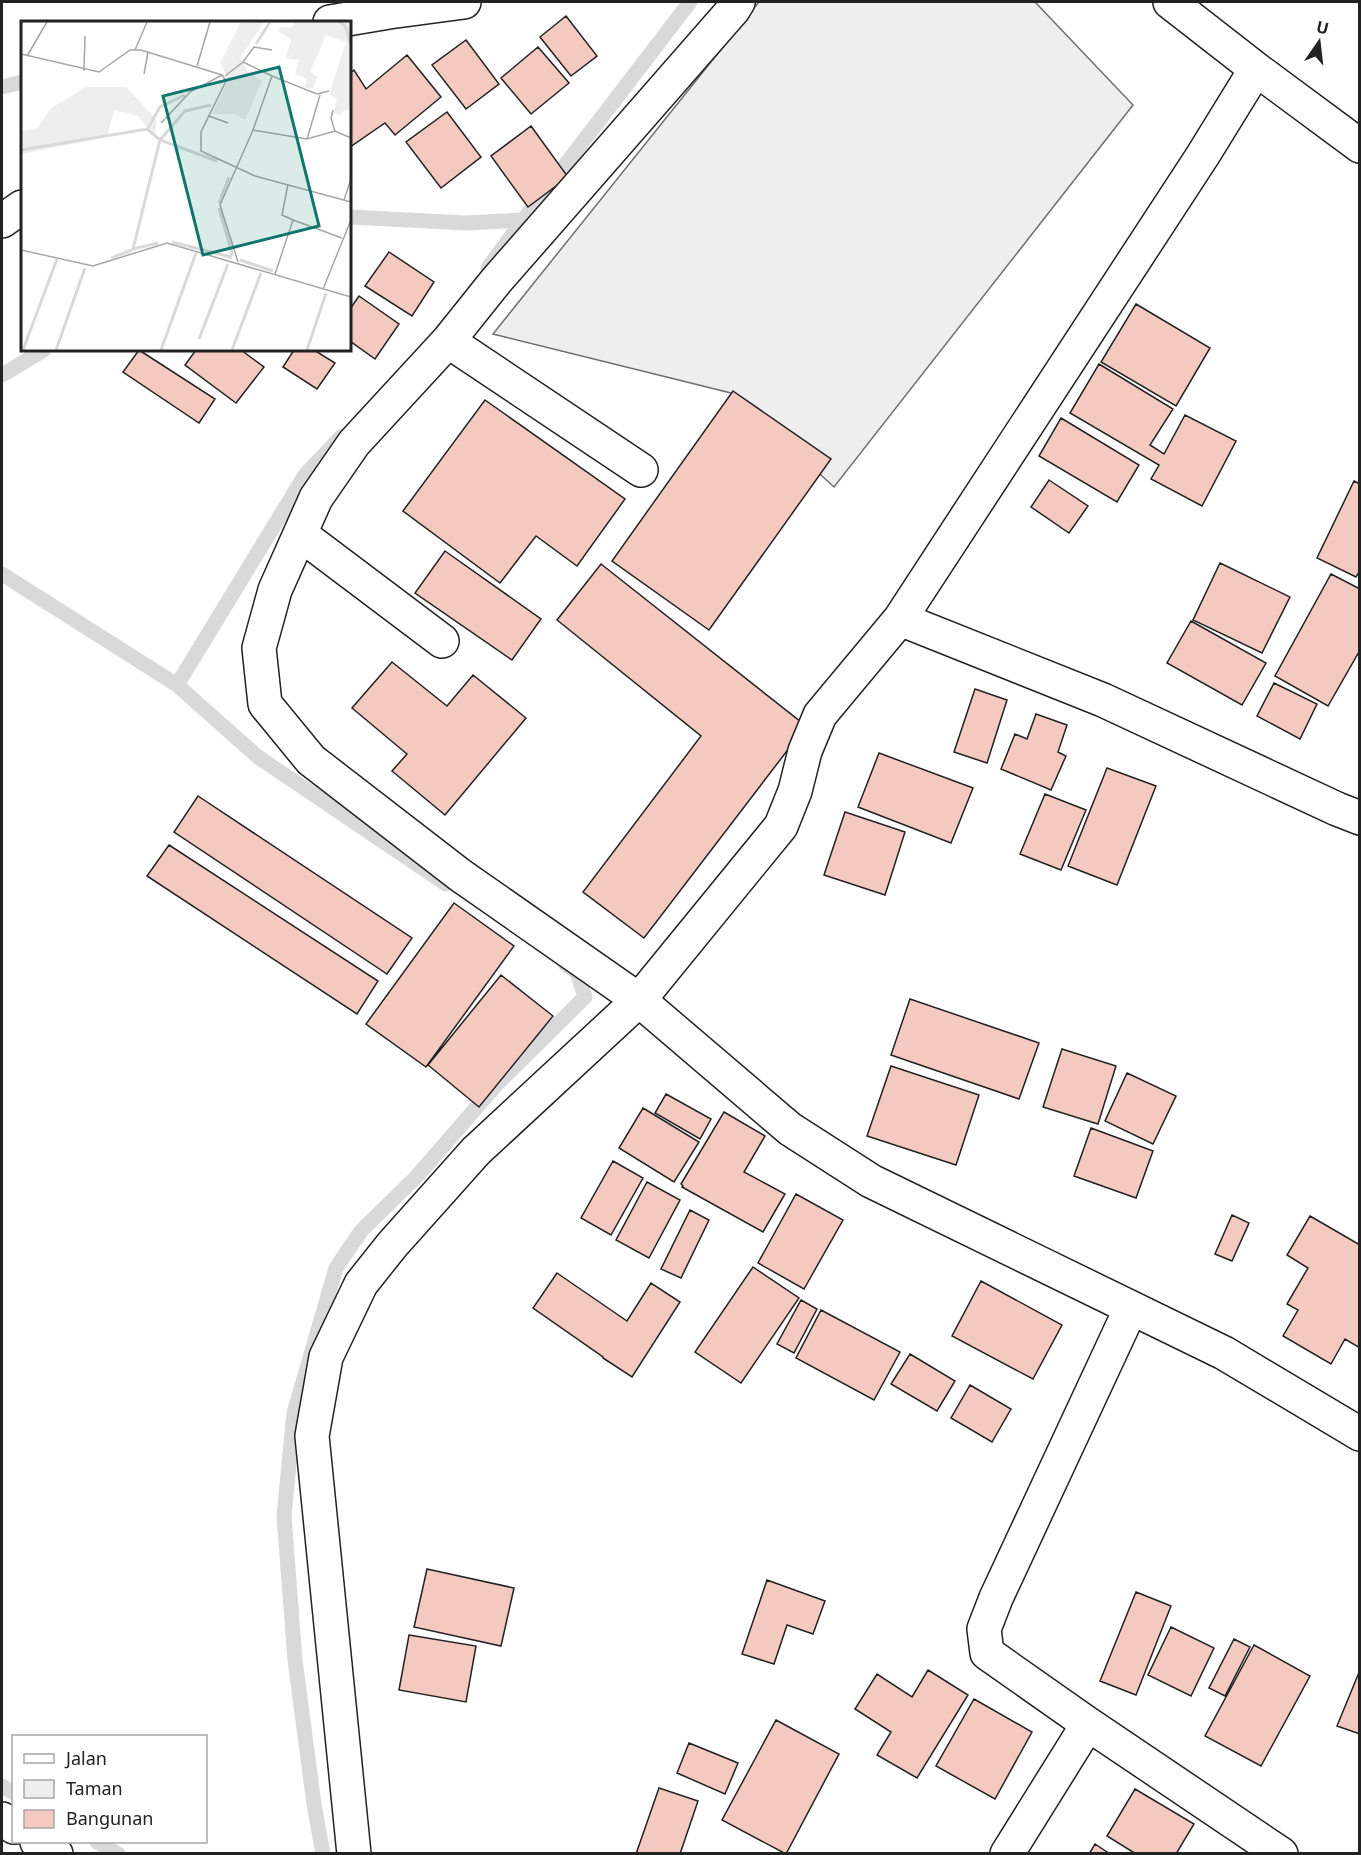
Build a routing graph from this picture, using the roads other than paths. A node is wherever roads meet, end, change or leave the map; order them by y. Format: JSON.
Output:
{"nodes":[{"id":1,"x":464,"y":2,"type":"edge"},
{"id":2,"x":738,"y":2,"type":"edge"},
{"id":3,"x":1170,"y":2,"type":"edge"},
{"id":4,"x":336,"y":21,"type":"edge"},
{"id":5,"x":1256,"y":69,"type":"junction"},
{"id":6,"x":1359,"y":146,"type":"edge"},
{"id":7,"x":21,"y":208,"type":"edge"},
{"id":8,"x":2,"y":221,"type":"edge"},
{"id":9,"x":448,"y":341,"type":"junction"},
{"id":10,"x":641,"y":470,"type":"dead end"},
{"id":11,"x":300,"y":534,"type":"junction"},
{"id":12,"x":900,"y":619,"type":"junction"},
{"id":13,"x":441,"y":641,"type":"dead end"},
{"id":14,"x":1359,"y":818,"type":"edge"},
{"id":15,"x":639,"y":1000,"type":"junction"},
{"id":16,"x":1131,"y":1308,"type":"junction"},
{"id":17,"x":1359,"y":1434,"type":"edge"},
{"id":18,"x":1088,"y":1724,"type":"junction"},
{"id":19,"x":39,"y":1843,"type":"edge"},
{"id":20,"x":56,"y":1854,"type":"edge"},
{"id":21,"x":354,"y":1854,"type":"edge"},
{"id":22,"x":1007,"y":1854,"type":"edge"},
{"id":23,"x":1281,"y":1854,"type":"edge"}],
"edges":[{"from":1,"to":4,"type":"street"},
{"from":2,"to":9,"type":"street"},
{"from":3,"to":5,"type":"street"},
{"from":5,"to":6,"type":"street"},
{"from":5,"to":12,"type":"street"},
{"from":7,"to":8,"type":"street"},
{"from":9,"to":10,"type":"street"},
{"from":9,"to":11,"type":"street"},
{"from":11,"to":13,"type":"street"},
{"from":11,"to":15,"type":"street"},
{"from":12,"to":14,"type":"street"},
{"from":12,"to":15,"type":"street"},
{"from":15,"to":16,"type":"street"},
{"from":15,"to":21,"type":"street"},
{"from":16,"to":17,"type":"street"},
{"from":16,"to":18,"type":"street"},
{"from":18,"to":22,"type":"street"},
{"from":18,"to":23,"type":"street"},
{"from":19,"to":20,"type":"street"}]}
